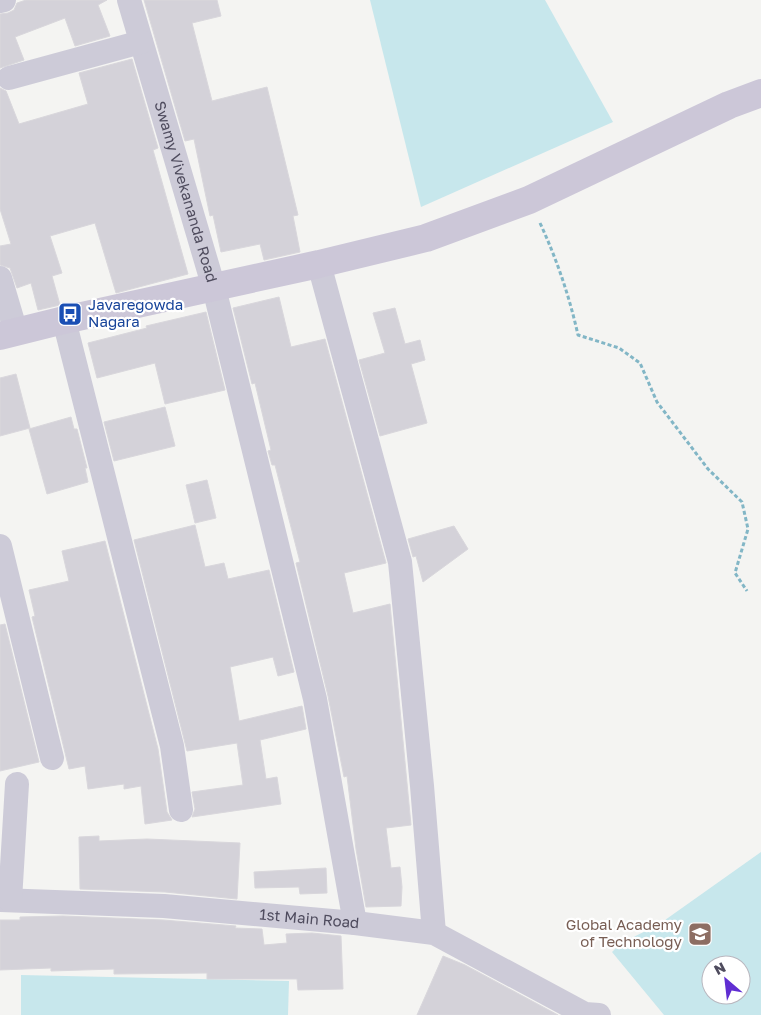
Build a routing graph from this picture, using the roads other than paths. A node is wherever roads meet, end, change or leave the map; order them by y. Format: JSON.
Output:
{"nodes":[{"id":1,"x":4,"y":0,"type":"edge"},
{"id":2,"x":128,"y":0,"type":"edge"},
{"id":3,"x":0,"y":1,"type":"edge"},
{"id":4,"x":141,"y":42,"type":"junction"},
{"id":5,"x":9,"y":78,"type":"dead end"},
{"id":6,"x":761,"y":93,"type":"edge"},
{"id":7,"x":318,"y":264,"type":"junction"},
{"id":8,"x":0,"y":278,"type":"edge"},
{"id":9,"x":214,"y":288,"type":"junction"},
{"id":10,"x":64,"y":320,"type":"junction"},
{"id":11,"x":8,"y":334,"type":"edge"},
{"id":12,"x":0,"y":546,"type":"edge"},
{"id":13,"x":52,"y":758,"type":"dead end"},
{"id":14,"x":17,"y":784,"type":"dead end"},
{"id":15,"x":181,"y":810,"type":"dead end"},
{"id":16,"x":5,"y":900,"type":"edge"},
{"id":17,"x":355,"y":923,"type":"junction"},
{"id":18,"x":434,"y":933,"type":"junction"},
{"id":19,"x":599,"y":1015,"type":"edge"}],
"edges":[{"from":1,"to":3,"type":"street"},
{"from":2,"to":4,"type":"street","name":"Swamy Vivekananda Road"},
{"from":4,"to":5,"type":"street"},
{"from":4,"to":9,"type":"street","name":"Swamy Vivekananda Road"},
{"from":6,"to":7,"type":"street"},
{"from":7,"to":9,"type":"street"},
{"from":7,"to":18,"type":"street"},
{"from":8,"to":11,"type":"street"},
{"from":9,"to":10,"type":"street","name":"Swamy Vivekananda Road"},
{"from":9,"to":17,"type":"street"},
{"from":10,"to":11,"type":"street","name":"Swamy Vivekananda Road"},
{"from":10,"to":15,"type":"street"},
{"from":12,"to":13,"type":"street"},
{"from":14,"to":16,"type":"street"},
{"from":16,"to":17,"type":"street","name":"1st Main Road"},
{"from":17,"to":18,"type":"street","name":"1st Main Road"},
{"from":18,"to":19,"type":"street","name":"1st Main Road"}]}
